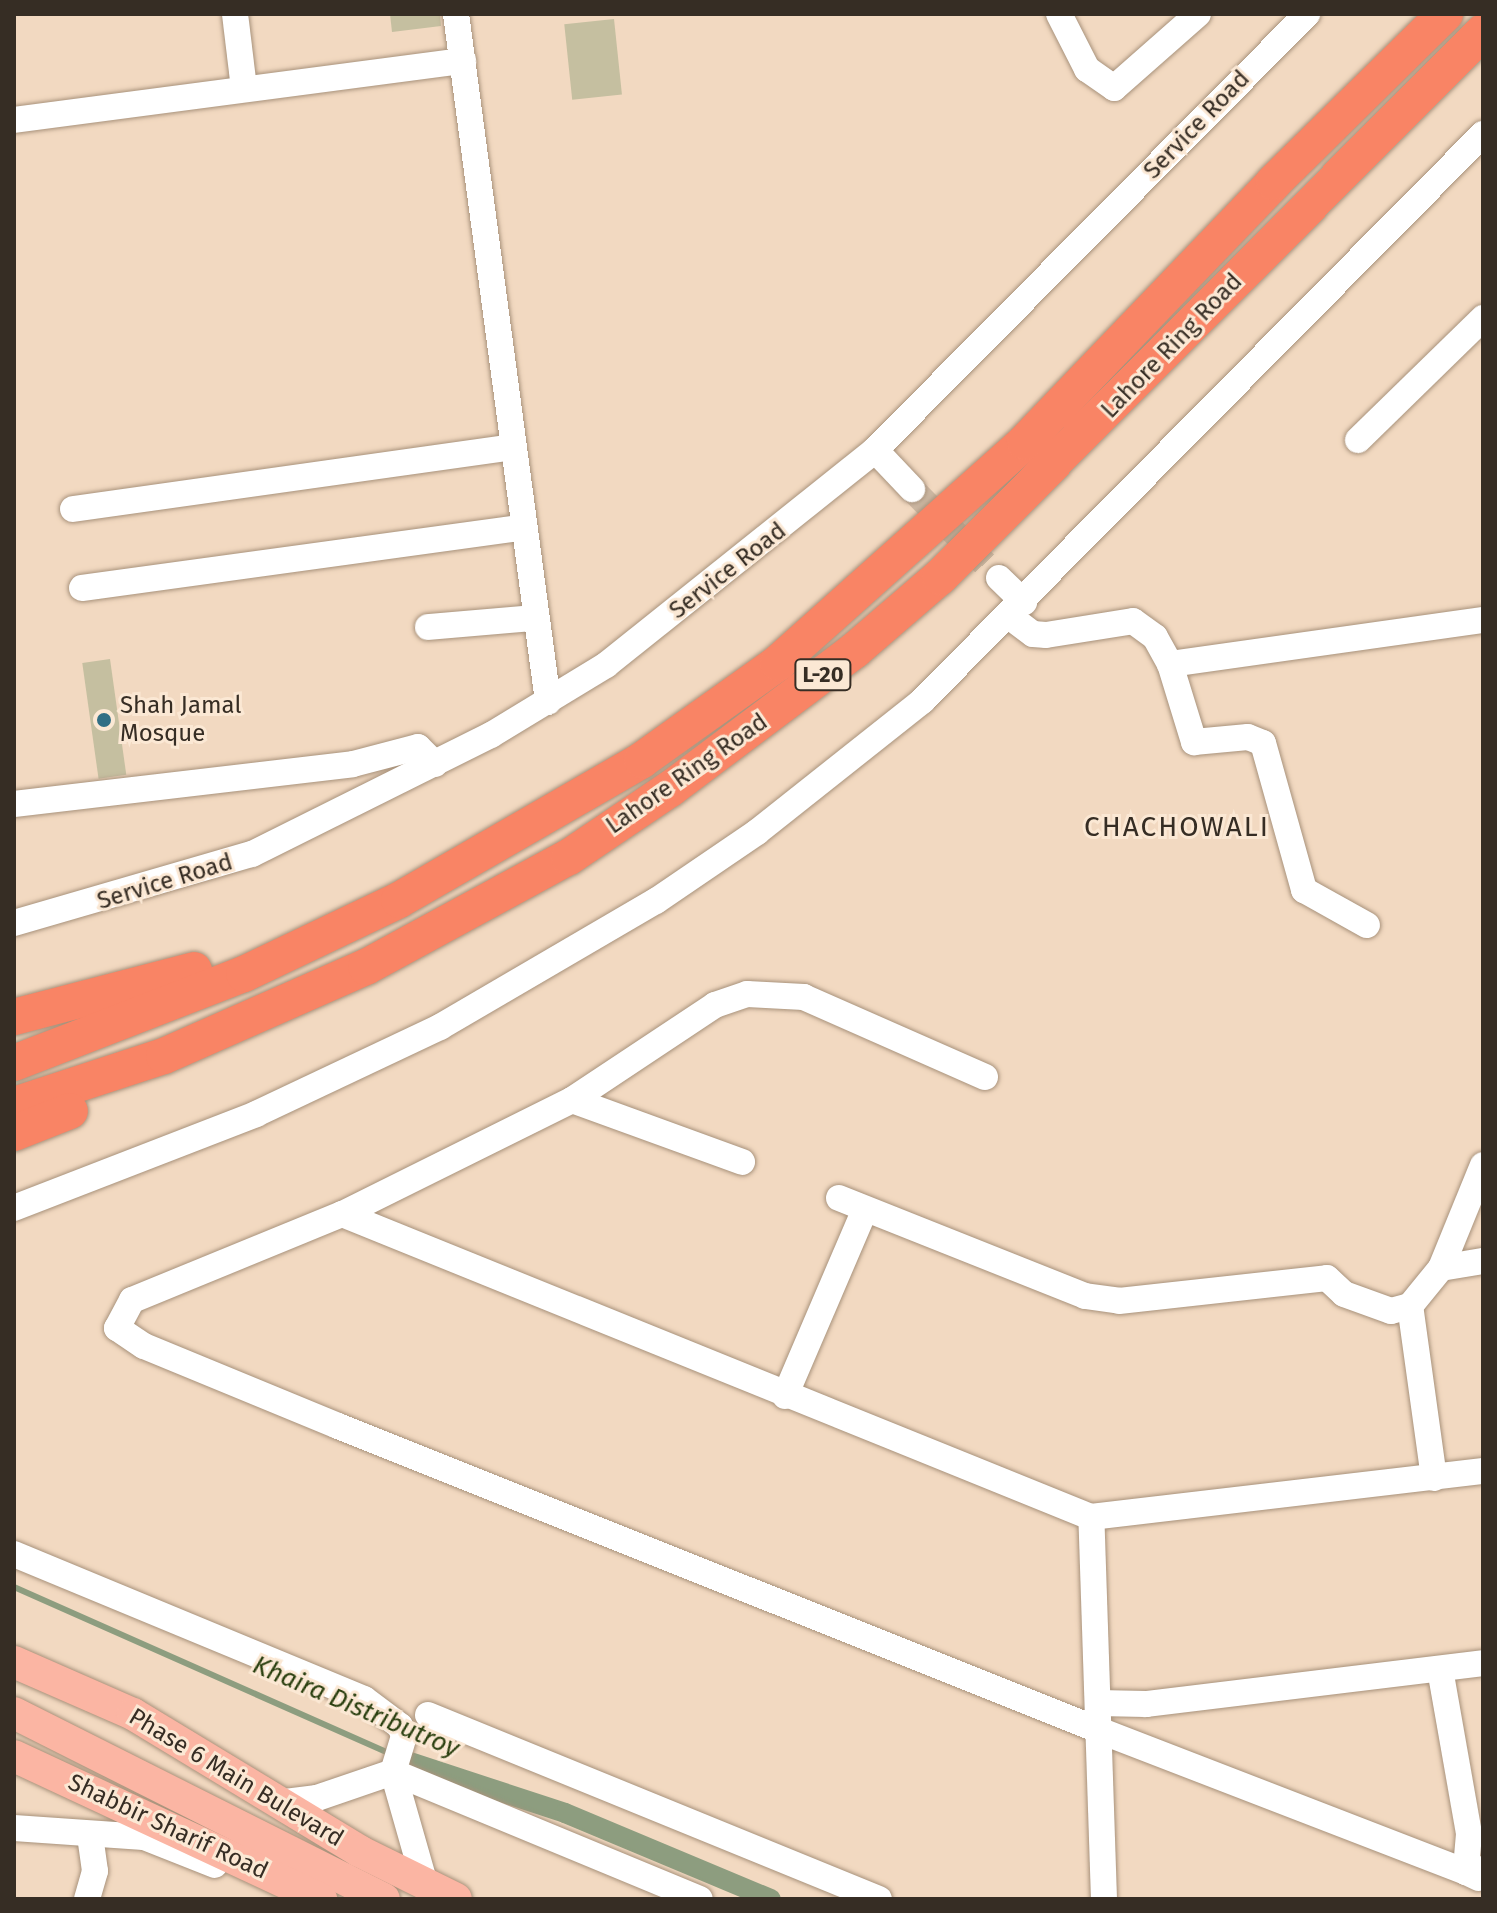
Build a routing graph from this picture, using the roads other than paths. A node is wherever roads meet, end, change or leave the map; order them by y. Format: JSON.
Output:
{"nodes":[{"id":1,"x":235,"y":14,"type":"edge"},
{"id":2,"x":456,"y":14,"type":"edge"},
{"id":3,"x":1059,"y":14,"type":"edge"},
{"id":4,"x":1198,"y":14,"type":"edge"},
{"id":5,"x":1307,"y":14,"type":"edge"},
{"id":6,"x":1445,"y":14,"type":"edge"},
{"id":7,"x":1483,"y":32,"type":"edge"},
{"id":8,"x":463,"y":61,"type":"junction"},
{"id":9,"x":244,"y":88,"type":"junction"},
{"id":10,"x":14,"y":120,"type":"edge"},
{"id":11,"x":1483,"y":134,"type":"edge"},
{"id":12,"x":1483,"y":318,"type":"edge"},
{"id":13,"x":1358,"y":440,"type":"dead end"},
{"id":14,"x":513,"y":447,"type":"junction"},
{"id":15,"x":875,"y":450,"type":"junction"},
{"id":16,"x":912,"y":489,"type":"tunnel mouth"},
{"id":17,"x":73,"y":509,"type":"dead end"},
{"id":18,"x":522,"y":528,"type":"junction"},
{"id":19,"x":999,"y":578,"type":"tunnel mouth"},
{"id":20,"x":82,"y":588,"type":"dead end"},
{"id":21,"x":1016,"y":609,"type":"junction"},
{"id":22,"x":534,"y":618,"type":"junction"},
{"id":23,"x":1483,"y":620,"type":"edge"},
{"id":24,"x":428,"y":627,"type":"dead end"},
{"id":25,"x":1170,"y":664,"type":"junction"},
{"id":26,"x":548,"y":702,"type":"junction"},
{"id":27,"x":435,"y":764,"type":"junction"},
{"id":28,"x":14,"y":804,"type":"edge"},
{"id":29,"x":399,"y":900,"type":"junction"},
{"id":30,"x":14,"y":923,"type":"edge"},
{"id":31,"x":1367,"y":925,"type":"dead end"},
{"id":32,"x":14,"y":1017,"type":"edge"},
{"id":33,"x":164,"y":1056,"type":"junction"},
{"id":34,"x":14,"y":1063,"type":"edge"},
{"id":35,"x":985,"y":1077,"type":"dead end"},
{"id":36,"x":572,"y":1100,"type":"junction"},
{"id":37,"x":14,"y":1105,"type":"edge"},
{"id":38,"x":14,"y":1133,"type":"edge"},
{"id":39,"x":742,"y":1162,"type":"dead end"},
{"id":40,"x":1483,"y":1165,"type":"edge"},
{"id":41,"x":839,"y":1198,"type":"dead end"},
{"id":42,"x":14,"y":1208,"type":"edge"},
{"id":43,"x":865,"y":1209,"type":"junction"},
{"id":44,"x":342,"y":1214,"type":"junction"},
{"id":45,"x":1483,"y":1261,"type":"edge"},
{"id":46,"x":1441,"y":1268,"type":"junction"},
{"id":47,"x":1410,"y":1306,"type":"junction"},
{"id":48,"x":785,"y":1396,"type":"junction"},
{"id":49,"x":1483,"y":1471,"type":"edge"},
{"id":50,"x":1434,"y":1478,"type":"junction"},
{"id":51,"x":1091,"y":1517,"type":"junction"},
{"id":52,"x":14,"y":1554,"type":"edge"},
{"id":53,"x":14,"y":1662,"type":"edge"},
{"id":54,"x":1483,"y":1663,"type":"edge"},
{"id":55,"x":1440,"y":1669,"type":"junction"},
{"id":56,"x":1098,"y":1703,"type":"junction"},
{"id":57,"x":14,"y":1713,"type":"edge"},
{"id":58,"x":428,"y":1715,"type":"dead end"},
{"id":59,"x":1101,"y":1731,"type":"junction"},
{"id":60,"x":14,"y":1756,"type":"edge"},
{"id":61,"x":395,"y":1767,"type":"junction"},
{"id":62,"x":277,"y":1803,"type":"junction"},
{"id":63,"x":14,"y":1828,"type":"edge"},
{"id":64,"x":90,"y":1834,"type":"junction"},
{"id":65,"x":246,"y":1864,"type":"junction"},
{"id":66,"x":1477,"y":1874,"type":"edge"},
{"id":67,"x":424,"y":1881,"type":"junction"},
{"id":68,"x":310,"y":1896,"type":"edge"},
{"id":69,"x":373,"y":1896,"type":"edge"},
{"id":70,"x":87,"y":1899,"type":"edge"},
{"id":71,"x":456,"y":1899,"type":"edge"},
{"id":72,"x":700,"y":1899,"type":"edge"},
{"id":73,"x":879,"y":1899,"type":"edge"},
{"id":74,"x":1104,"y":1899,"type":"edge"}],
"edges":[{"from":1,"to":9,"type":"street"},
{"from":2,"to":8,"type":"street"},
{"from":3,"to":4,"type":"street"},
{"from":5,"to":15,"type":"street","name":"Service Road"},
{"from":6,"to":29,"type":"highway","name":"Lahore Ring Road","number":"L-20"},
{"from":7,"to":33,"type":"highway","name":"Lahore Ring Road","number":"L-20"},
{"from":8,"to":9,"type":"street"},
{"from":8,"to":14,"type":"street"},
{"from":9,"to":10,"type":"street"},
{"from":11,"to":21,"type":"street"},
{"from":12,"to":13,"type":"street"},
{"from":14,"to":17,"type":"street"},
{"from":14,"to":18,"type":"street"},
{"from":15,"to":16,"type":"street"},
{"from":15,"to":26,"type":"street","name":"Service Road"},
{"from":18,"to":20,"type":"street"},
{"from":18,"to":22,"type":"street"},
{"from":19,"to":21,"type":"street"},
{"from":21,"to":25,"type":"street"},
{"from":21,"to":42,"type":"street"},
{"from":22,"to":24,"type":"street"},
{"from":22,"to":26,"type":"street"},
{"from":23,"to":25,"type":"street"},
{"from":25,"to":31,"type":"street"},
{"from":26,"to":27,"type":"street","name":"Service Road"},
{"from":27,"to":28,"type":"street"},
{"from":27,"to":30,"type":"street","name":"Service Road"},
{"from":29,"to":32,"type":"highway"},
{"from":29,"to":34,"type":"highway","name":"Lahore Ring Road","number":"L-20"},
{"from":33,"to":37,"type":"highway","name":"Lahore Ring Road","number":"L-20"},
{"from":33,"to":38,"type":"highway"},
{"from":35,"to":36,"type":"street"},
{"from":36,"to":39,"type":"street"},
{"from":36,"to":44,"type":"street"},
{"from":40,"to":46,"type":"street"},
{"from":41,"to":43,"type":"street"},
{"from":43,"to":47,"type":"street"},
{"from":43,"to":48,"type":"street"},
{"from":44,"to":48,"type":"street"},
{"from":44,"to":59,"type":"street"},
{"from":45,"to":46,"type":"street"},
{"from":46,"to":47,"type":"street"},
{"from":47,"to":50,"type":"street"},
{"from":48,"to":51,"type":"street"},
{"from":49,"to":50,"type":"street"},
{"from":50,"to":51,"type":"street"},
{"from":51,"to":56,"type":"street"},
{"from":52,"to":61,"type":"street"},
{"from":53,"to":62,"type":"main road","name":"Phase 6 Main Bulevard"},
{"from":54,"to":55,"type":"street"},
{"from":55,"to":56,"type":"street"},
{"from":55,"to":66,"type":"street"},
{"from":56,"to":59,"type":"street"},
{"from":57,"to":69,"type":"main road"},
{"from":58,"to":73,"type":"street"},
{"from":59,"to":66,"type":"street"},
{"from":59,"to":74,"type":"street"},
{"from":60,"to":65,"type":"main road","name":"Shabbir Sharif Road"},
{"from":61,"to":62,"type":"street"},
{"from":61,"to":67,"type":"street"},
{"from":61,"to":72,"type":"street"},
{"from":62,"to":67,"type":"main road","name":"Phase 6 Main Bulevard"},
{"from":63,"to":64,"type":"street"},
{"from":64,"to":65,"type":"street"},
{"from":64,"to":70,"type":"street"},
{"from":65,"to":68,"type":"main road","name":"Shabbir Sharif Road"},
{"from":67,"to":71,"type":"main road","name":"Phase 6 Main Bulevard"}]}
